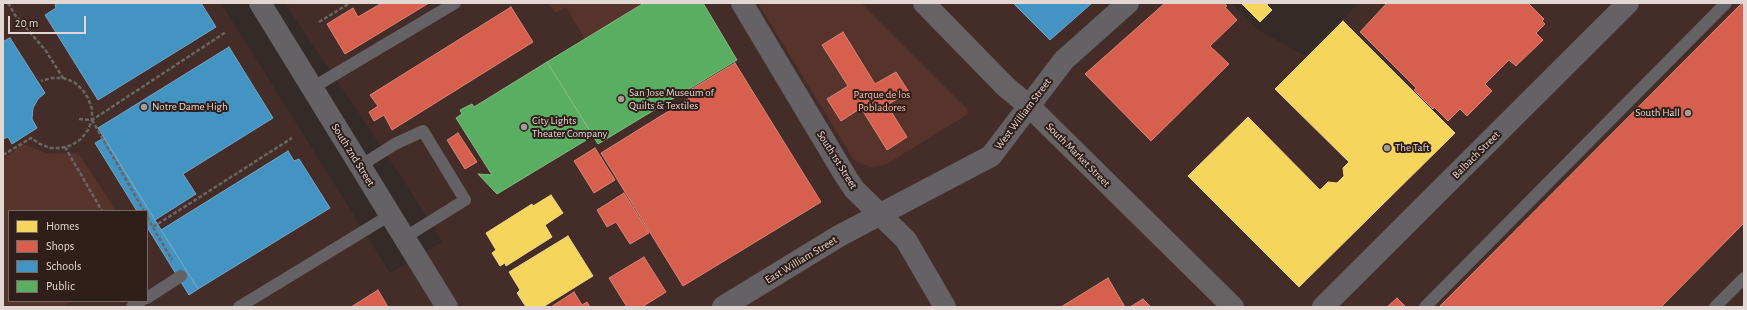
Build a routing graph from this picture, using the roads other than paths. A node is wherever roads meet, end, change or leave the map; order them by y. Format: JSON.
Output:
{"nodes":[{"id":1,"x":260,"y":3,"type":"edge"},
{"id":2,"x":455,"y":3,"type":"edge"},
{"id":3,"x":742,"y":3,"type":"edge"},
{"id":4,"x":924,"y":3,"type":"edge"},
{"id":5,"x":1128,"y":3,"type":"edge"},
{"id":6,"x":1628,"y":3,"type":"edge"},
{"id":7,"x":1726,"y":3,"type":"edge"},
{"id":8,"x":312,"y":88,"type":"junction"},
{"id":9,"x":1029,"y":106,"type":"junction"},
{"id":10,"x":360,"y":166,"type":"junction"},
{"id":11,"x":880,"y":214,"type":"junction"},
{"id":12,"x":390,"y":215,"type":"junction"},
{"id":13,"x":404,"y":238,"type":"junction"},
{"id":14,"x":181,"y":276,"type":"road end"},
{"id":15,"x":1744,"y":278,"type":"edge"},
{"id":16,"x":148,"y":297,"type":"edge"},
{"id":17,"x":239,"y":307,"type":"edge"},
{"id":18,"x":447,"y":307,"type":"edge"},
{"id":19,"x":723,"y":307,"type":"edge"},
{"id":20,"x":945,"y":307,"type":"edge"},
{"id":21,"x":1233,"y":307,"type":"edge"},
{"id":22,"x":1323,"y":307,"type":"edge"},
{"id":23,"x":1425,"y":307,"type":"edge"},
{"id":24,"x":1715,"y":307,"type":"edge"}],
"edges":[{"from":1,"to":8,"type":"street","name":"South 2nd Street"},
{"from":2,"to":8,"type":"lane"},
{"from":3,"to":11,"type":"street","name":"South 1st Street"},
{"from":4,"to":9,"type":"main road","name":"South Market Street"},
{"from":5,"to":9,"type":"street","name":"West William Street"},
{"from":6,"to":22,"type":"street","name":"Balbach Street"},
{"from":7,"to":23,"type":"lane"},
{"from":8,"to":10,"type":"street","name":"South 2nd Street"},
{"from":9,"to":11,"type":"street","name":"West William Street"},
{"from":9,"to":21,"type":"main road","name":"South Market Street"},
{"from":10,"to":12,"type":"street","name":"South 2nd Street"},
{"from":10,"to":13,"type":"lane"},
{"from":11,"to":19,"type":"street","name":"East William Street"},
{"from":11,"to":20,"type":"street","name":"South 1st Street"},
{"from":12,"to":13,"type":"street","name":"South 2nd Street"},
{"from":12,"to":17,"type":"lane"},
{"from":13,"to":18,"type":"street","name":"South 2nd Street"},
{"from":14,"to":16,"type":"lane"},
{"from":15,"to":24,"type":"lane"}]}
